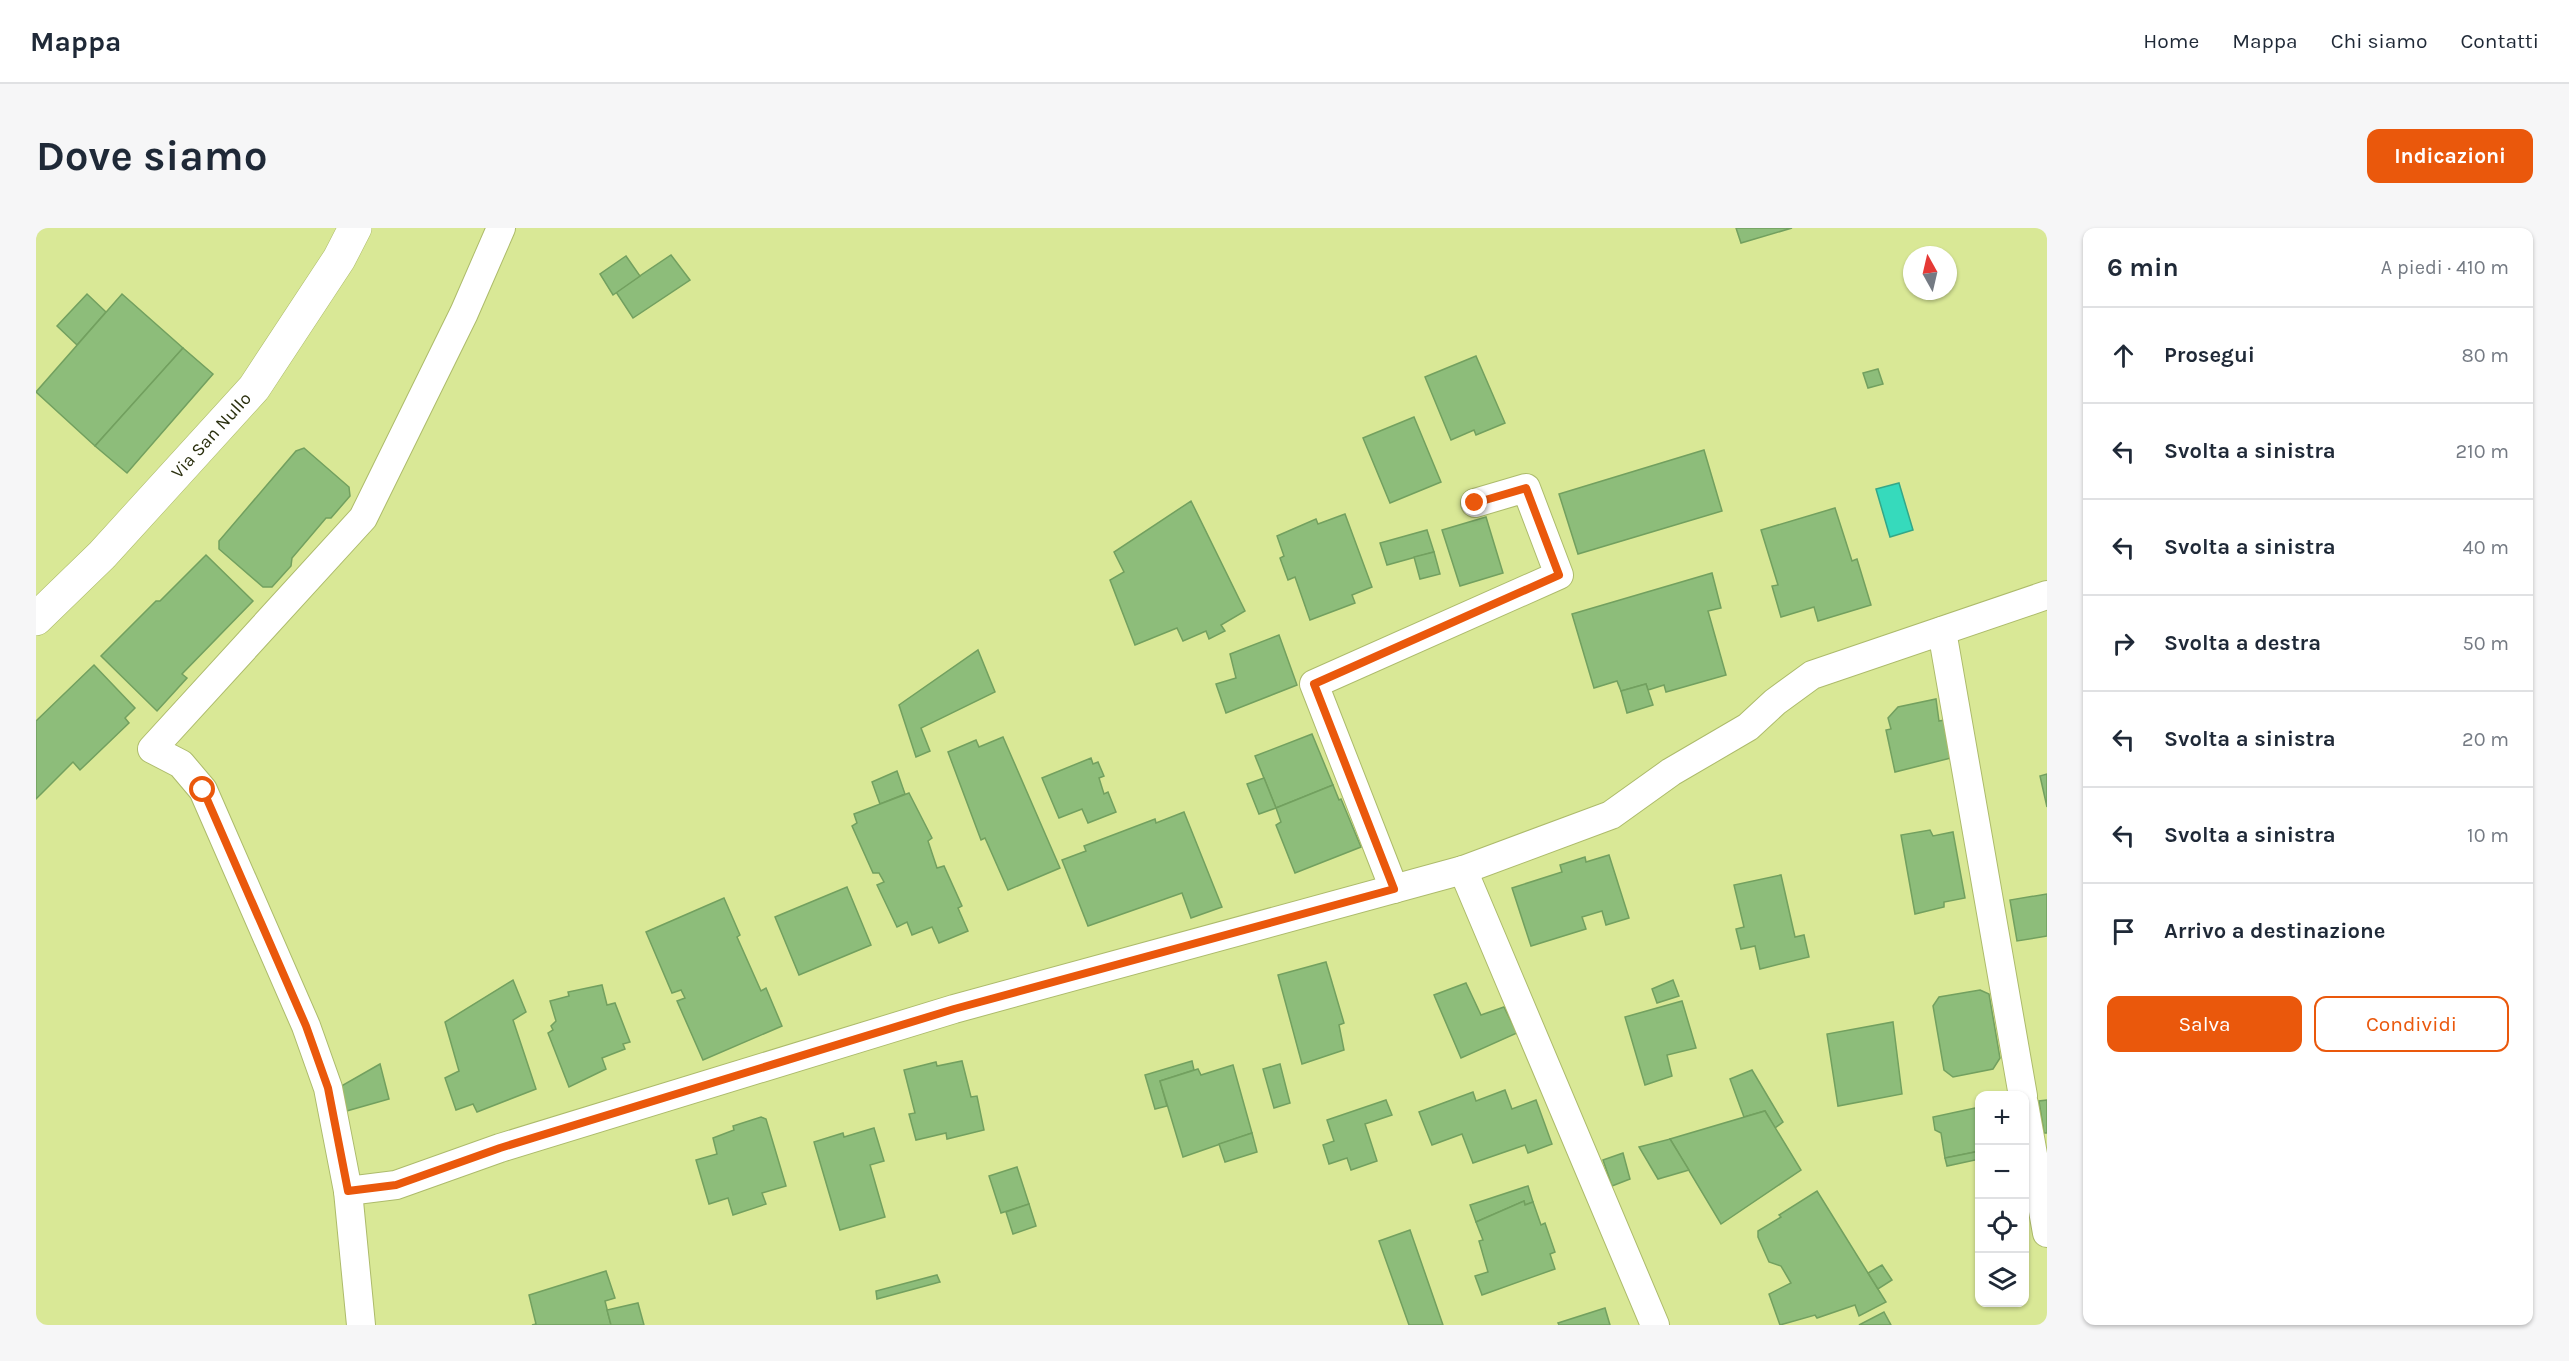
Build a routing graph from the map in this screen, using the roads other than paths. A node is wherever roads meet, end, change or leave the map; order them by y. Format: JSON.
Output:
{"nodes":[{"id":1,"x":356,"y":228,"type":"edge"},
{"id":2,"x":501,"y":228,"type":"edge"},
{"id":3,"x":1475,"y":503,"type":"dead end"},
{"id":4,"x":2047,"y":594,"type":"edge"},
{"id":5,"x":36,"y":619,"type":"edge"},
{"id":6,"x":1942,"y":631,"type":"junction"},
{"id":7,"x":1463,"y":870,"type":"junction"},
{"id":8,"x":1394,"y":889,"type":"junction"},
{"id":9,"x":2022,"y":1091,"type":"edge"},
{"id":10,"x":2029,"y":1127,"type":"edge"},
{"id":11,"x":348,"y":1191,"type":"junction"},
{"id":12,"x":2047,"y":1233,"type":"edge"},
{"id":13,"x":362,"y":1325,"type":"edge"},
{"id":14,"x":1655,"y":1325,"type":"edge"}],
"edges":[{"from":1,"to":5,"type":"street","name":"Via San Nullo"},
{"from":2,"to":11,"type":"street"},
{"from":3,"to":8,"type":"street"},
{"from":4,"to":6,"type":"street"},
{"from":6,"to":7,"type":"street"},
{"from":6,"to":9,"type":"street"},
{"from":7,"to":8,"type":"street"},
{"from":7,"to":14,"type":"street"},
{"from":8,"to":11,"type":"street"},
{"from":10,"to":12,"type":"street"},
{"from":11,"to":13,"type":"street"}]}
